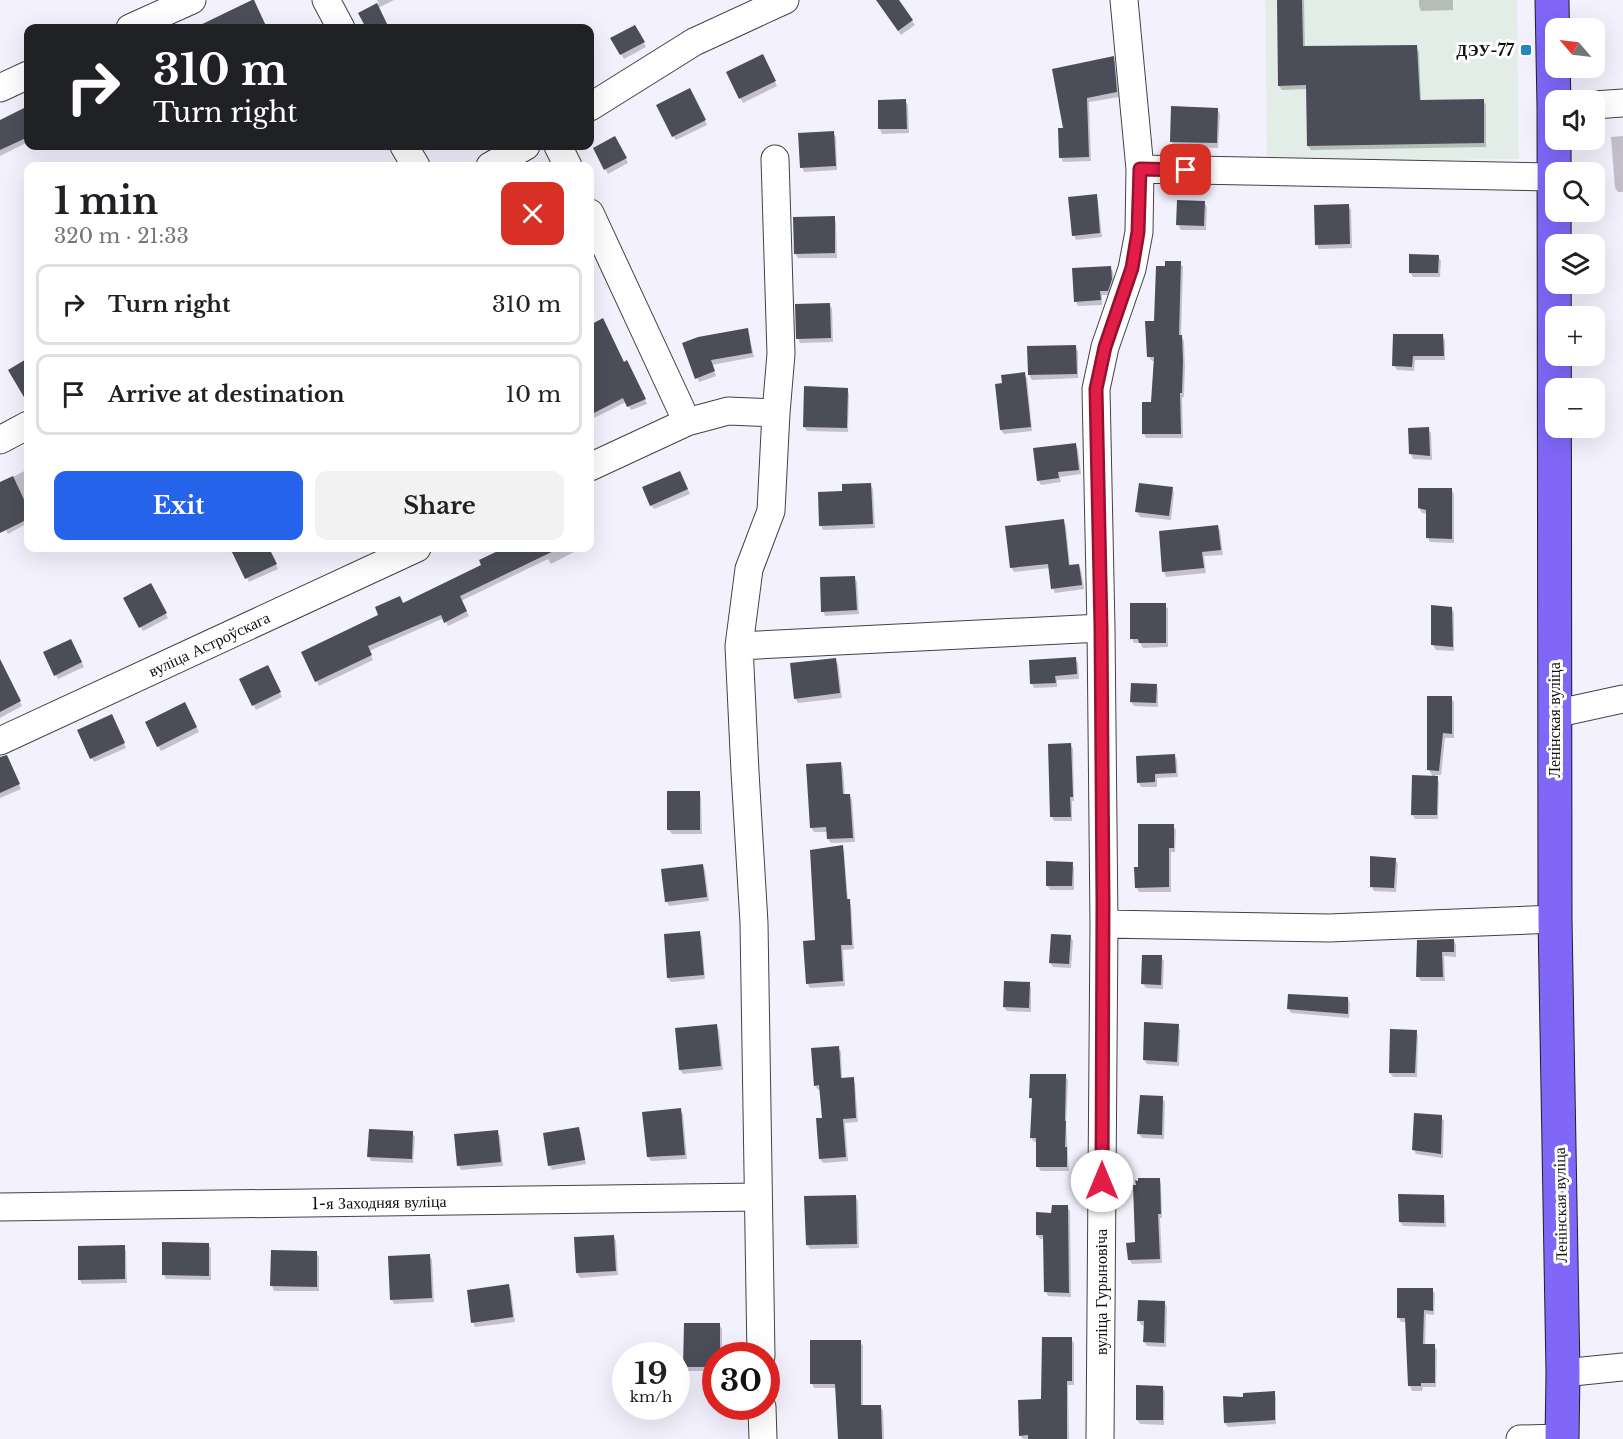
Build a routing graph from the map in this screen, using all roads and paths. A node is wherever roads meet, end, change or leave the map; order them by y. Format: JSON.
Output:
{"nodes":[{"id":1,"x":192,"y":0,"type":"edge"},
{"id":2,"x":326,"y":0,"type":"edge"},
{"id":3,"x":784,"y":0,"type":"edge"},
{"id":4,"x":1124,"y":0,"type":"edge"},
{"id":5,"x":1552,"y":0,"type":"edge"},
{"id":6,"x":139,"y":24,"type":"edge"},
{"id":7,"x":339,"y":24,"type":"edge"},
{"id":8,"x":24,"y":77,"type":"edge"},
{"id":9,"x":0,"y":88,"type":"edge"},
{"id":10,"x":1554,"y":90,"type":"edge"},
{"id":11,"x":1623,"y":103,"type":"edge"},
{"id":12,"x":594,"y":104,"type":"edge"},
{"id":13,"x":1605,"y":104,"type":"edge"},
{"id":14,"x":519,"y":150,"type":"edge"},
{"id":15,"x":775,"y":159,"type":"dead end"},
{"id":16,"x":497,"y":162,"type":"edge"},
{"id":17,"x":1140,"y":169,"type":"junction"},
{"id":18,"x":1545,"y":177,"type":"edge"},
{"id":19,"x":594,"y":222,"type":"edge"},
{"id":20,"x":1554,"y":222,"type":"edge"},
{"id":21,"x":776,"y":413,"type":"junction"},
{"id":22,"x":687,"y":422,"type":"junction"},
{"id":23,"x":24,"y":427,"type":"edge"},
{"id":24,"x":0,"y":440,"type":"edge"},
{"id":25,"x":594,"y":465,"type":"edge"},
{"id":26,"x":408,"y":552,"type":"edge"},
{"id":27,"x":1101,"y":628,"type":"junction"},
{"id":28,"x":739,"y":646,"type":"junction"},
{"id":29,"x":1623,"y":699,"type":"edge"},
{"id":30,"x":1554,"y":714,"type":"junction"},
{"id":31,"x":0,"y":741,"type":"edge"},
{"id":32,"x":1555,"y":919,"type":"junction"},
{"id":33,"x":1104,"y":924,"type":"junction"},
{"id":34,"x":758,"y":1197,"type":"junction"},
{"id":35,"x":0,"y":1207,"type":"edge"},
{"id":36,"x":761,"y":1342,"type":"edge"},
{"id":37,"x":1623,"y":1367,"type":"edge"},
{"id":38,"x":1563,"y":1373,"type":"junction"},
{"id":39,"x":762,"y":1420,"type":"edge"},
{"id":40,"x":1562,"y":1438,"type":"edge"},
{"id":41,"x":763,"y":1439,"type":"edge"},
{"id":42,"x":1100,"y":1439,"type":"edge"},
{"id":43,"x":1520,"y":1439,"type":"edge"}],
"edges":[{"from":1,"to":6,"type":"street"},
{"from":2,"to":7,"type":"street"},
{"from":3,"to":12,"type":"street"},
{"from":4,"to":17,"type":"street","name":"вуліца Гурыновіча"},
{"from":5,"to":10,"type":"main road","name":"Ленінская вуліца"},
{"from":8,"to":9,"type":"street"},
{"from":11,"to":13,"type":"street"},
{"from":14,"to":16,"type":"street"},
{"from":15,"to":21,"type":"street"},
{"from":17,"to":18,"type":"street"},
{"from":17,"to":27,"type":"street","name":"вуліца Гурыновіча"},
{"from":19,"to":22,"type":"street"},
{"from":20,"to":30,"type":"main road","name":"Ленінская вуліца"},
{"from":21,"to":22,"type":"street"},
{"from":21,"to":28,"type":"street"},
{"from":22,"to":25,"type":"street"},
{"from":23,"to":24,"type":"street"},
{"from":26,"to":31,"type":"street","name":"вуліца Астроўскага"},
{"from":27,"to":28,"type":"street"},
{"from":27,"to":33,"type":"street","name":"вуліца Гурыновіча"},
{"from":28,"to":34,"type":"street"},
{"from":29,"to":30,"type":"street"},
{"from":30,"to":32,"type":"main road","name":"Ленінская вуліца"},
{"from":32,"to":33,"type":"street"},
{"from":32,"to":38,"type":"main road","name":"Ленінская вуліца"},
{"from":33,"to":42,"type":"street","name":"вуліца Гурыновіча"},
{"from":34,"to":35,"type":"street","name":"1-я Заходняя вуліца"},
{"from":34,"to":36,"type":"street"},
{"from":37,"to":38,"type":"street"},
{"from":38,"to":40,"type":"main road","name":"Ленінская вуліца"},
{"from":39,"to":41,"type":"street"},
{"from":40,"to":43,"type":"street"}]}
